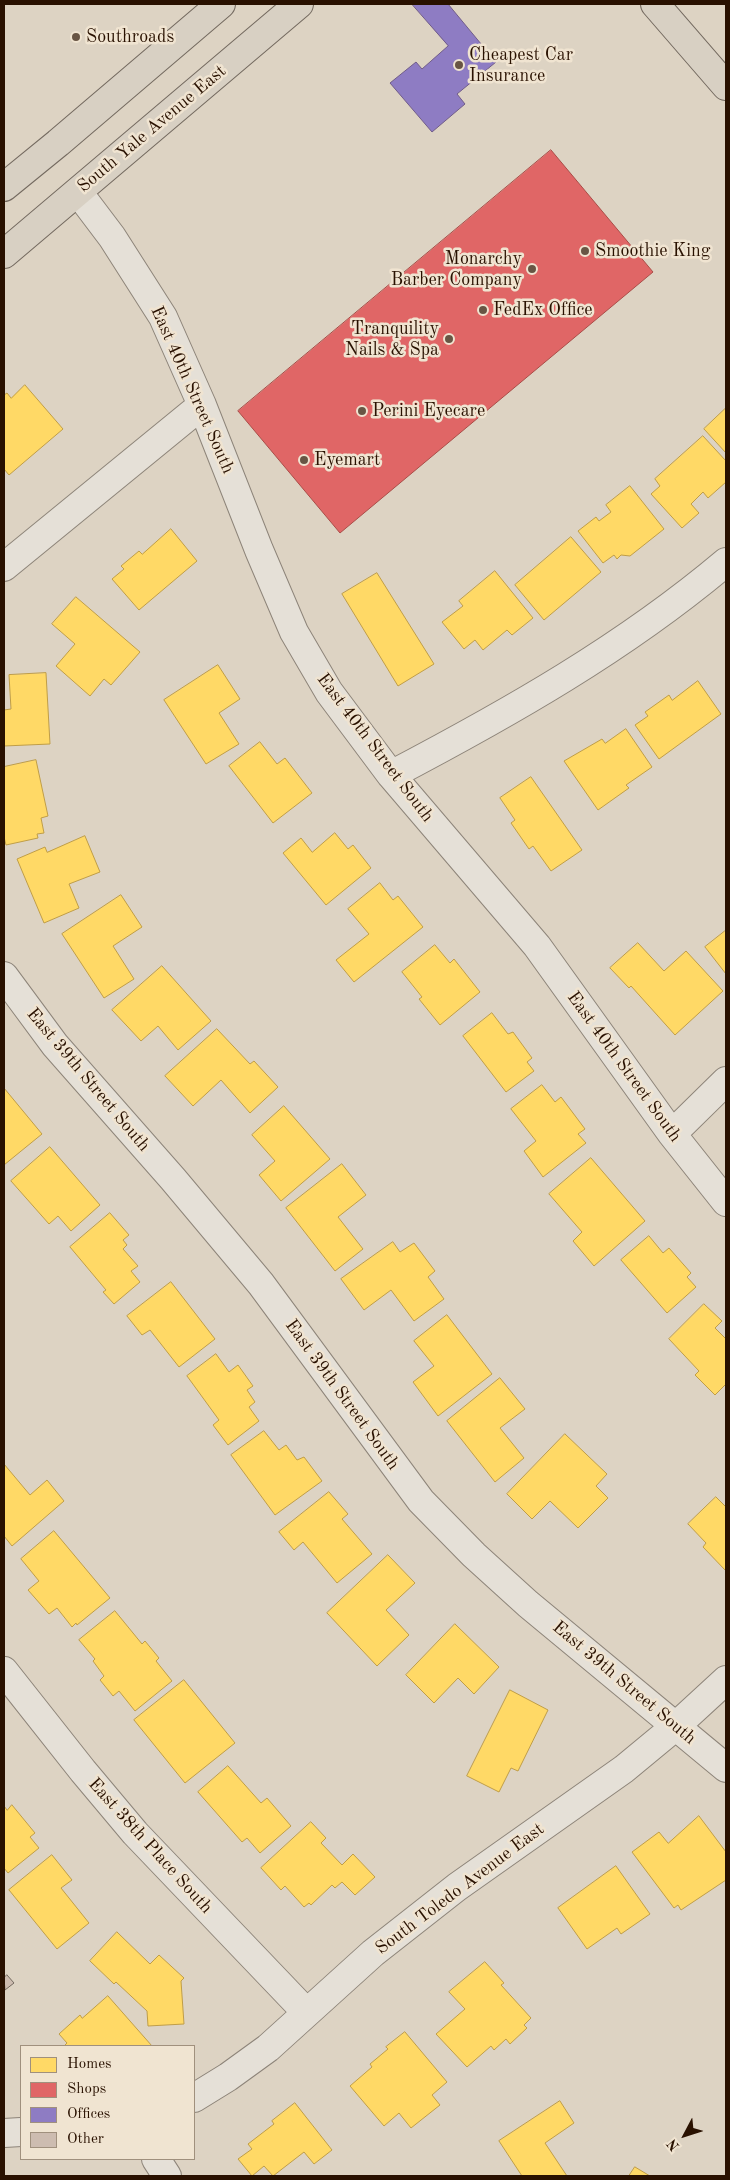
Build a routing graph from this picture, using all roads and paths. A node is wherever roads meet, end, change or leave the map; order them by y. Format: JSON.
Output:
{"nodes":[{"id":1,"x":221,"y":4,"type":"edge"},
{"id":2,"x":299,"y":4,"type":"edge"},
{"id":3,"x":655,"y":4,"type":"edge"},
{"id":4,"x":726,"y":86,"type":"edge"},
{"id":5,"x":4,"y":187,"type":"edge"},
{"id":6,"x":78,"y":192,"type":"junction"},
{"id":7,"x":4,"y":254,"type":"edge"},
{"id":8,"x":202,"y":405,"type":"junction"},
{"id":9,"x":726,"y":562,"type":"edge"},
{"id":10,"x":4,"y":567,"type":"edge"},
{"id":11,"x":392,"y":776,"type":"junction"},
{"id":12,"x":4,"y":976,"type":"edge"},
{"id":13,"x":726,"y":1081,"type":"edge"},
{"id":14,"x":672,"y":1134,"type":"junction"},
{"id":15,"x":726,"y":1202,"type":"edge"},
{"id":16,"x":4,"y":1670,"type":"edge"},
{"id":17,"x":726,"y":1680,"type":"edge"},
{"id":18,"x":676,"y":1726,"type":"junction"},
{"id":19,"x":726,"y":1768,"type":"edge"},
{"id":20,"x":306,"y":2012,"type":"junction"},
{"id":21,"x":195,"y":2097,"type":"edge"},
{"id":22,"x":20,"y":2132,"type":"edge"},
{"id":23,"x":4,"y":2133,"type":"edge"},
{"id":24,"x":157,"y":2160,"type":"edge"},
{"id":25,"x":167,"y":2176,"type":"edge"}],
"edges":[{"from":1,"to":5,"type":"main road"},
{"from":2,"to":6,"type":"main road","name":"South Yale Avenue East"},
{"from":3,"to":4,"type":"main road"},
{"from":6,"to":7,"type":"main road","name":"South Yale Avenue East"},
{"from":6,"to":8,"type":"street","name":"East 40th Street South"},
{"from":8,"to":10,"type":"street"},
{"from":8,"to":11,"type":"street","name":"East 40th Street South"},
{"from":9,"to":11,"type":"street"},
{"from":11,"to":14,"type":"street","name":"East 40th Street South"},
{"from":12,"to":18,"type":"street","name":"East 39th Street South"},
{"from":13,"to":14,"type":"street"},
{"from":14,"to":15,"type":"street","name":"East 40th Street South"},
{"from":16,"to":20,"type":"street","name":"East 38th Place South"},
{"from":17,"to":18,"type":"street","name":"South Toledo Avenue East"},
{"from":18,"to":19,"type":"street","name":"East 39th Street South"},
{"from":18,"to":20,"type":"street","name":"South Toledo Avenue East"},
{"from":20,"to":21,"type":"street","name":"South Toledo Avenue East"},
{"from":22,"to":23,"type":"street"},
{"from":24,"to":25,"type":"street"}]}
